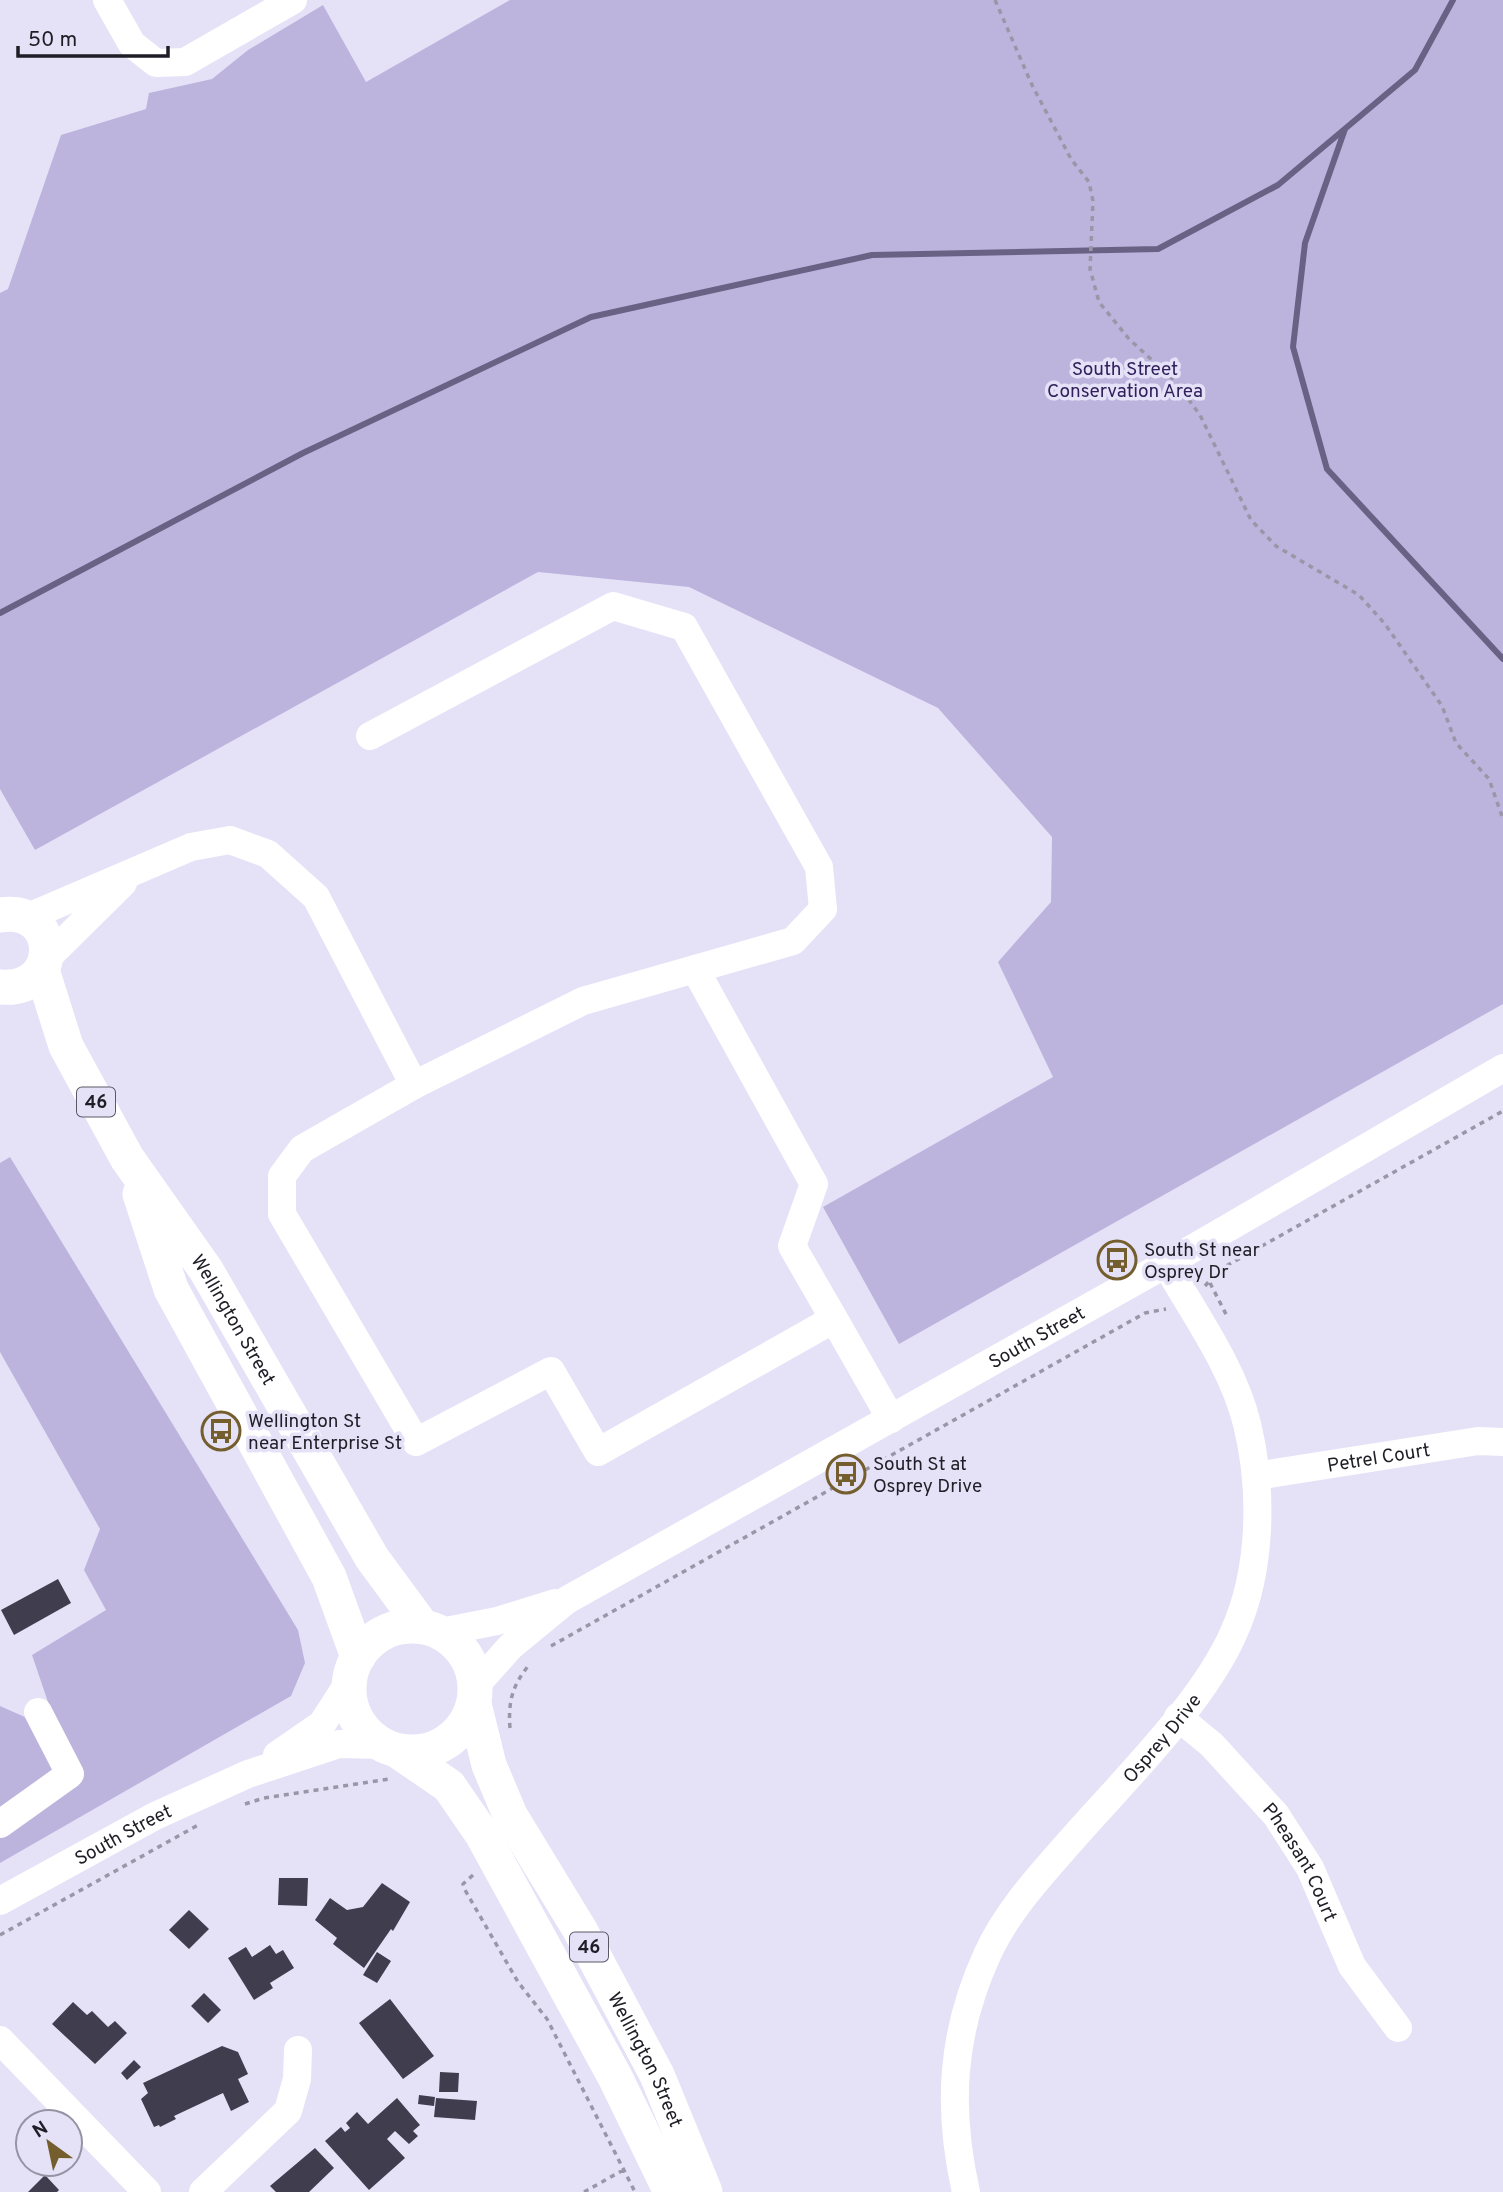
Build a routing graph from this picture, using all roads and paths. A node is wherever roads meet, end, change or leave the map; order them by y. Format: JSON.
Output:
{"nodes":[{"id":1,"x":107,"y":0,"type":"edge"},
{"id":2,"x":293,"y":0,"type":"edge"},
{"id":3,"x":995,"y":0,"type":"edge"},
{"id":4,"x":370,"y":736,"type":"dead end"},
{"id":5,"x":1503,"y":818,"type":"edge"},
{"id":6,"x":135,"y":871,"type":"junction"},
{"id":7,"x":10,"y":911,"type":"edge"},
{"id":8,"x":44,"y":964,"type":"junction"},
{"id":9,"x":695,"y":969,"type":"junction"},
{"id":10,"x":0,"y":987,"type":"edge"},
{"id":11,"x":66,"y":1046,"type":"junction"},
{"id":12,"x":1503,"y":1068,"type":"edge"},
{"id":13,"x":414,"y":1085,"type":"junction"},
{"id":14,"x":1503,"y":1111,"type":"edge"},
{"id":15,"x":127,"y":1158,"type":"junction"},
{"id":16,"x":1166,"y":1264,"type":"junction"},
{"id":17,"x":1204,"y":1286,"type":"dead end"},
{"id":18,"x":1171,"y":1306,"type":"dead end"},
{"id":19,"x":834,"y":1320,"type":"junction"},
{"id":20,"x":891,"y":1419,"type":"junction"},
{"id":21,"x":1503,"y":1443,"type":"edge"},
{"id":22,"x":1256,"y":1476,"type":"junction"},
{"id":23,"x":567,"y":1600,"type":"junction"},
{"id":24,"x":432,"y":1629,"type":"junction"},
{"id":25,"x":541,"y":1654,"type":"dead end"},
{"id":26,"x":531,"y":1661,"type":"dead end"},
{"id":27,"x":353,"y":1670,"type":"junction"},
{"id":28,"x":475,"y":1695,"type":"junction"},
{"id":29,"x":38,"y":1712,"type":"dead end"},
{"id":30,"x":1178,"y":1717,"type":"junction"},
{"id":31,"x":510,"y":1731,"type":"dead end"},
{"id":32,"x":392,"y":1758,"type":"junction"},
{"id":33,"x":248,"y":1774,"type":"junction"},
{"id":34,"x":237,"y":1806,"type":"dead end"},
{"id":35,"x":0,"y":1824,"type":"edge"},
{"id":36,"x":201,"y":1824,"type":"dead end"},
{"id":37,"x":477,"y":1872,"type":"dead end"},
{"id":38,"x":0,"y":1901,"type":"edge"},
{"id":39,"x":0,"y":1935,"type":"edge"},
{"id":40,"x":1398,"y":2028,"type":"dead end"},
{"id":41,"x":0,"y":2040,"type":"edge"},
{"id":42,"x":298,"y":2050,"type":"dead end"},
{"id":43,"x":625,"y":2168,"type":"junction"},
{"id":44,"x":147,"y":2192,"type":"edge"},
{"id":45,"x":203,"y":2192,"type":"edge"},
{"id":46,"x":584,"y":2192,"type":"edge"},
{"id":47,"x":635,"y":2192,"type":"edge"},
{"id":48,"x":671,"y":2192,"type":"edge"},
{"id":49,"x":705,"y":2192,"type":"edge"},
{"id":50,"x":966,"y":2192,"type":"edge"}],
"edges":[{"from":1,"to":2,"type":"street"},
{"from":3,"to":5,"type":"path"},
{"from":4,"to":9,"type":"street"},
{"from":6,"to":7,"type":"street"},
{"from":6,"to":8,"type":"street"},
{"from":6,"to":13,"type":"street"},
{"from":7,"to":8,"type":"main road","number":"46"},
{"from":8,"to":10,"type":"main road","number":"46"},
{"from":8,"to":11,"type":"main road","name":"Wellington Street","number":"46"},
{"from":9,"to":13,"type":"street"},
{"from":9,"to":19,"type":"street"},
{"from":10,"to":11,"type":"main road","name":"Wellington Street","number":"46"},
{"from":11,"to":15,"type":"main road","name":"Wellington Street","number":"46"},
{"from":12,"to":16,"type":"street","name":"South Street"},
{"from":13,"to":19,"type":"street"},
{"from":14,"to":17,"type":"path"},
{"from":15,"to":24,"type":"main road","name":"Wellington Street","number":"46"},
{"from":15,"to":27,"type":"main road","name":"Wellington Street","number":"46"},
{"from":16,"to":20,"type":"street","name":"South Street"},
{"from":16,"to":22,"type":"street","name":"Osprey Drive"},
{"from":18,"to":25,"type":"path"},
{"from":19,"to":20,"type":"street"},
{"from":20,"to":23,"type":"street","name":"South Street"},
{"from":21,"to":22,"type":"street","name":"Petrel Court"},
{"from":22,"to":30,"type":"street","name":"Osprey Drive"},
{"from":23,"to":24,"type":"street","name":"South Street"},
{"from":23,"to":28,"type":"street","name":"South Street"},
{"from":24,"to":27,"type":"main road"},
{"from":24,"to":28,"type":"main road","name":"Wellington Street","number":"46"},
{"from":26,"to":31,"type":"path"},
{"from":27,"to":32,"type":"main road","name":"Wellington Street","number":"46"},
{"from":27,"to":33,"type":"street","name":"South Street"},
{"from":28,"to":32,"type":"main road"},
{"from":28,"to":49,"type":"main road","name":"Wellington Street","number":"46"},
{"from":29,"to":35,"type":"street"},
{"from":30,"to":40,"type":"street","name":"Pheasant Court"},
{"from":30,"to":50,"type":"street","name":"Osprey Drive"},
{"from":32,"to":33,"type":"street","name":"South Street"},
{"from":32,"to":34,"type":"path"},
{"from":32,"to":48,"type":"main road","name":"Wellington Street","number":"46"},
{"from":33,"to":38,"type":"street","name":"South Street"},
{"from":36,"to":39,"type":"path"},
{"from":37,"to":43,"type":"path"},
{"from":41,"to":44,"type":"street"},
{"from":42,"to":45,"type":"street"},
{"from":43,"to":46,"type":"path"},
{"from":43,"to":47,"type":"path"}]}
